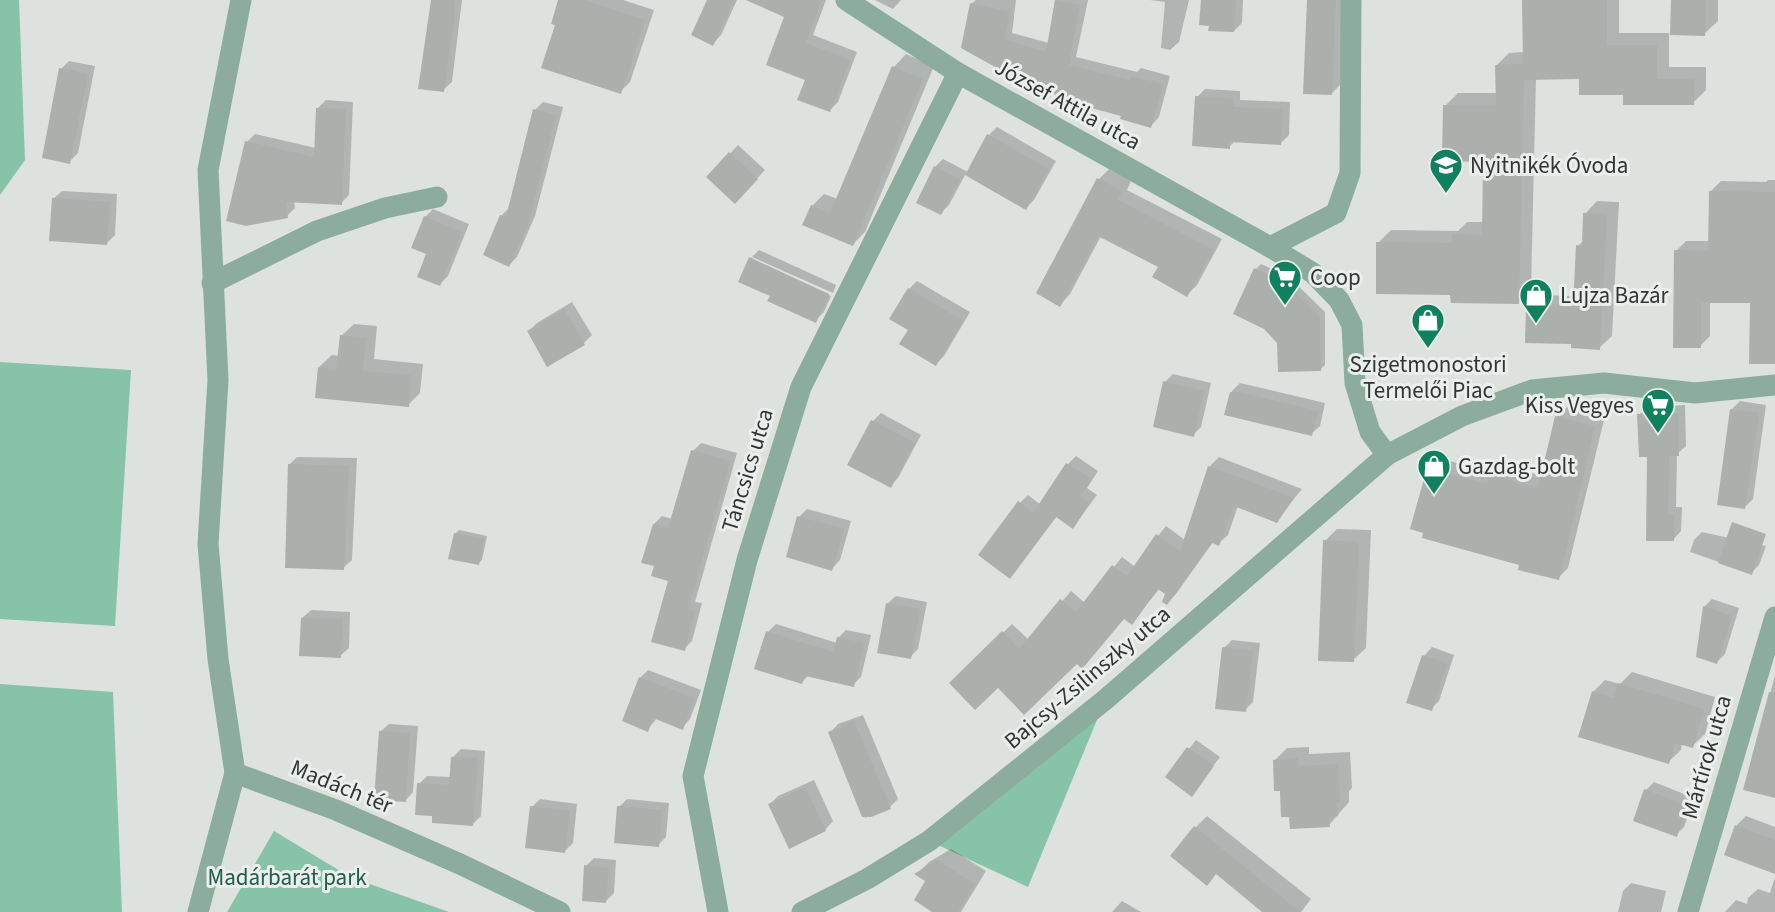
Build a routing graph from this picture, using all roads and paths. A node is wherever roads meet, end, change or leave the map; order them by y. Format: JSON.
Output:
{"nodes":[{"id":1,"x":241,"y":0,"type":"edge"},
{"id":2,"x":846,"y":0,"type":"edge"},
{"id":3,"x":1351,"y":0,"type":"edge"},
{"id":4,"x":958,"y":73,"type":"junction"},
{"id":5,"x":437,"y":197,"type":"dead end"},
{"id":6,"x":1270,"y":247,"type":"junction"},
{"id":7,"x":212,"y":283,"type":"junction"},
{"id":8,"x":1775,"y":385,"type":"edge"},
{"id":9,"x":1387,"y":455,"type":"junction"},
{"id":10,"x":1775,"y":617,"type":"edge"},
{"id":11,"x":234,"y":773,"type":"junction"},
{"id":12,"x":198,"y":912,"type":"edge"},
{"id":13,"x":560,"y":912,"type":"edge"},
{"id":14,"x":718,"y":912,"type":"edge"},
{"id":15,"x":802,"y":912,"type":"edge"},
{"id":16,"x":1688,"y":912,"type":"edge"}],
"edges":[{"from":1,"to":7,"type":"street"},
{"from":2,"to":4,"type":"street","name":"József Attila utca"},
{"from":3,"to":6,"type":"street"},
{"from":4,"to":6,"type":"street","name":"József Attila utca"},
{"from":4,"to":14,"type":"street","name":"Táncsics utca"},
{"from":5,"to":7,"type":"street"},
{"from":6,"to":9,"type":"street","name":"József Attila utca"},
{"from":7,"to":11,"type":"street"},
{"from":8,"to":9,"type":"street","name":"Bajcsy-Zsilinszky utca"},
{"from":9,"to":15,"type":"street","name":"Bajcsy-Zsilinszky utca"},
{"from":10,"to":16,"type":"street","name":"Mártírok utca"},
{"from":11,"to":12,"type":"street"},
{"from":11,"to":13,"type":"street","name":"Madách tér"}]}
